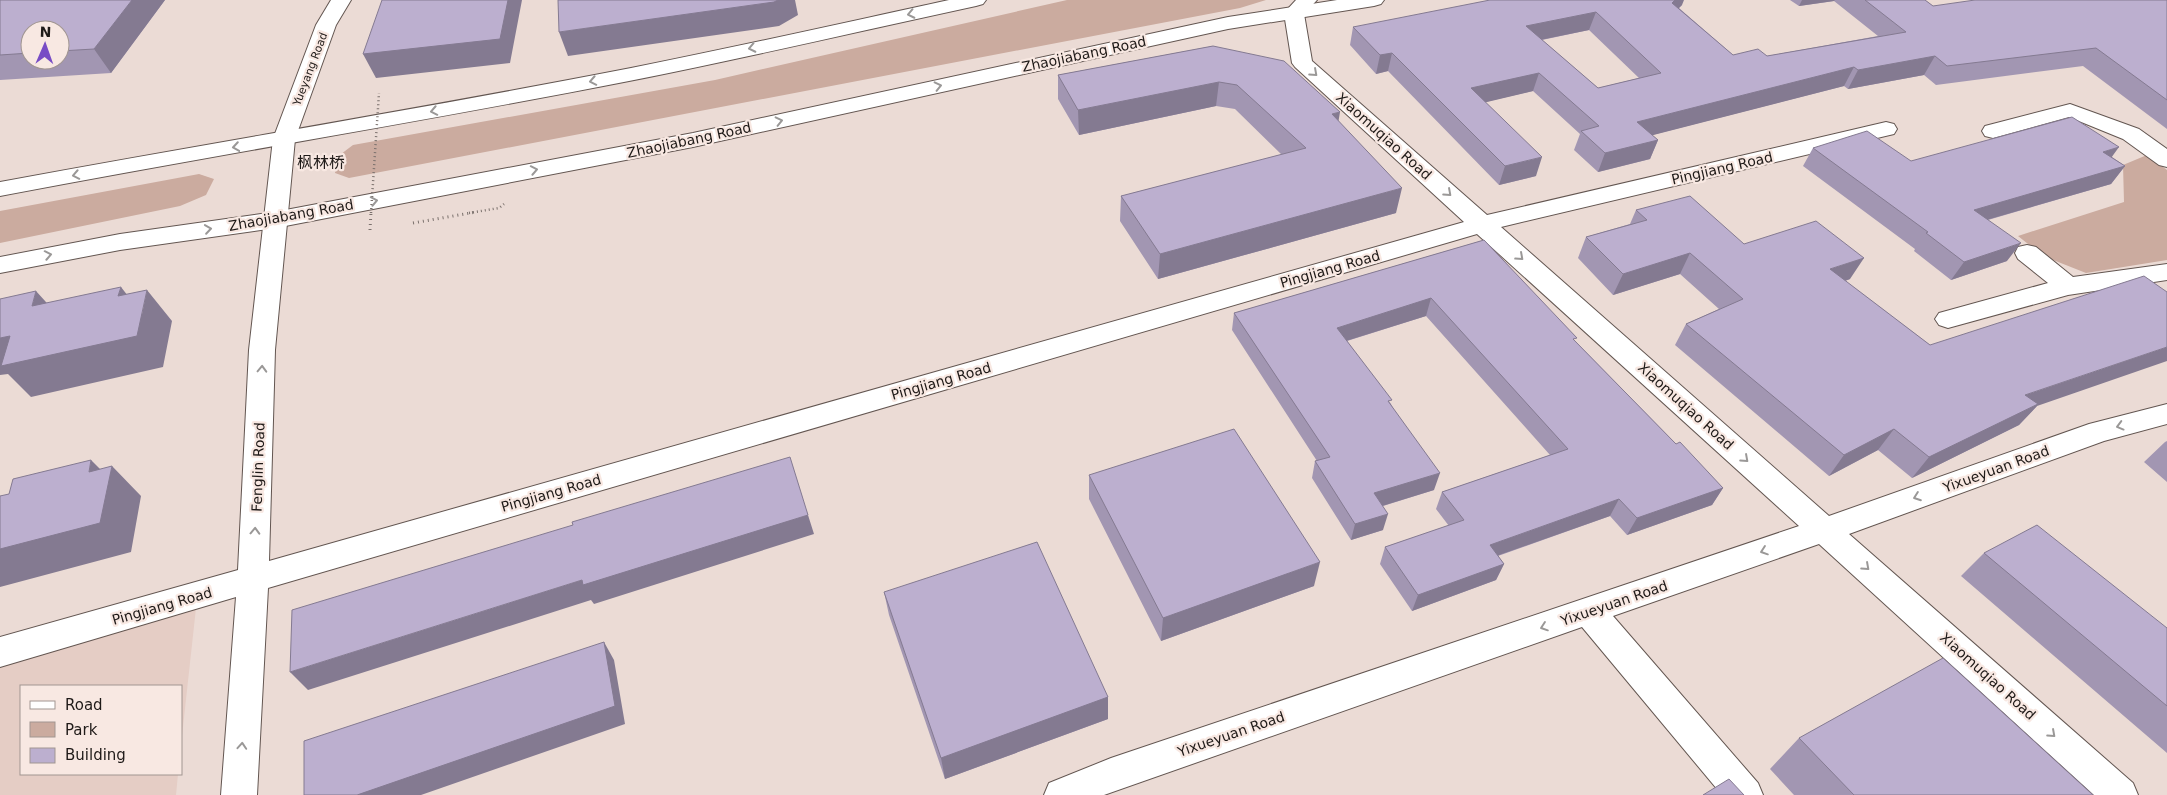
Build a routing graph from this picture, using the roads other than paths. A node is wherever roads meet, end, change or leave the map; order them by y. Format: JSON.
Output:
{"nodes":[{"id":1,"x":341,"y":0,"type":"edge"},
{"id":2,"x":976,"y":0,"type":"edge"},
{"id":3,"x":1374,"y":0,"type":"edge"},
{"id":4,"x":1300,"y":6,"type":"edge"},
{"id":5,"x":1886,"y":129,"type":"dead end"},
{"id":6,"x":1993,"y":132,"type":"dead end"},
{"id":7,"x":284,"y":139,"type":"junction"},
{"id":8,"x":2167,"y":160,"type":"edge"},
{"id":9,"x":0,"y":189,"type":"edge"},
{"id":10,"x":275,"y":220,"type":"junction"},
{"id":11,"x":1484,"y":224,"type":"junction"},
{"id":12,"x":2027,"y":253,"type":"dead end"},
{"id":13,"x":0,"y":264,"type":"edge"},
{"id":14,"x":2167,"y":272,"type":"edge"},
{"id":15,"x":2068,"y":286,"type":"junction"},
{"id":16,"x":1948,"y":319,"type":"dead end"},
{"id":17,"x":2167,"y":414,"type":"edge"},
{"id":18,"x":1824,"y":530,"type":"junction"},
{"id":19,"x":253,"y":580,"type":"junction"},
{"id":20,"x":1589,"y":612,"type":"junction"},
{"id":21,"x":0,"y":652,"type":"edge"},
{"id":22,"x":239,"y":795,"type":"edge"},
{"id":23,"x":1062,"y":795,"type":"edge"},
{"id":24,"x":1744,"y":795,"type":"edge"},
{"id":25,"x":2120,"y":795,"type":"edge"}],
"edges":[{"from":1,"to":7,"type":"street","name":"Yueyang Road"},
{"from":2,"to":7,"type":"street","one_way":true},
{"from":3,"to":4,"type":"street","name":"Zhaojiabang Road"},
{"from":10,"to":4,"type":"street","name":"Zhaojiabang Road","one_way":true},
{"from":4,"to":11,"type":"street","name":"Xiaomuqiao Road","one_way":true},
{"from":5,"to":11,"type":"street","name":"Pingjiang Road"},
{"from":6,"to":8,"type":"street"},
{"from":7,"to":9,"type":"street","one_way":true},
{"from":7,"to":10,"type":"street","name":"Fenglin Road"},
{"from":13,"to":10,"type":"street","name":"Zhaojiabang Road","one_way":true},
{"from":19,"to":10,"type":"street","name":"Fenglin Road","one_way":true},
{"from":11,"to":18,"type":"street","name":"Xiaomuqiao Road","one_way":true},
{"from":11,"to":19,"type":"street","name":"Pingjiang Road"},
{"from":12,"to":15,"type":"street"},
{"from":14,"to":15,"type":"street"},
{"from":15,"to":16,"type":"street"},
{"from":17,"to":18,"type":"street","name":"Yixueyuan Road","one_way":true},
{"from":18,"to":20,"type":"street","name":"Yixueyuan Road","one_way":true},
{"from":18,"to":25,"type":"street","name":"Xiaomuqiao Road","one_way":true},
{"from":19,"to":21,"type":"street","name":"Pingjiang Road"},
{"from":22,"to":19,"type":"street","name":"Fenglin Road","one_way":true},
{"from":20,"to":23,"type":"street","name":"Yixueyuan Road","one_way":true},
{"from":20,"to":24,"type":"street"}]}
